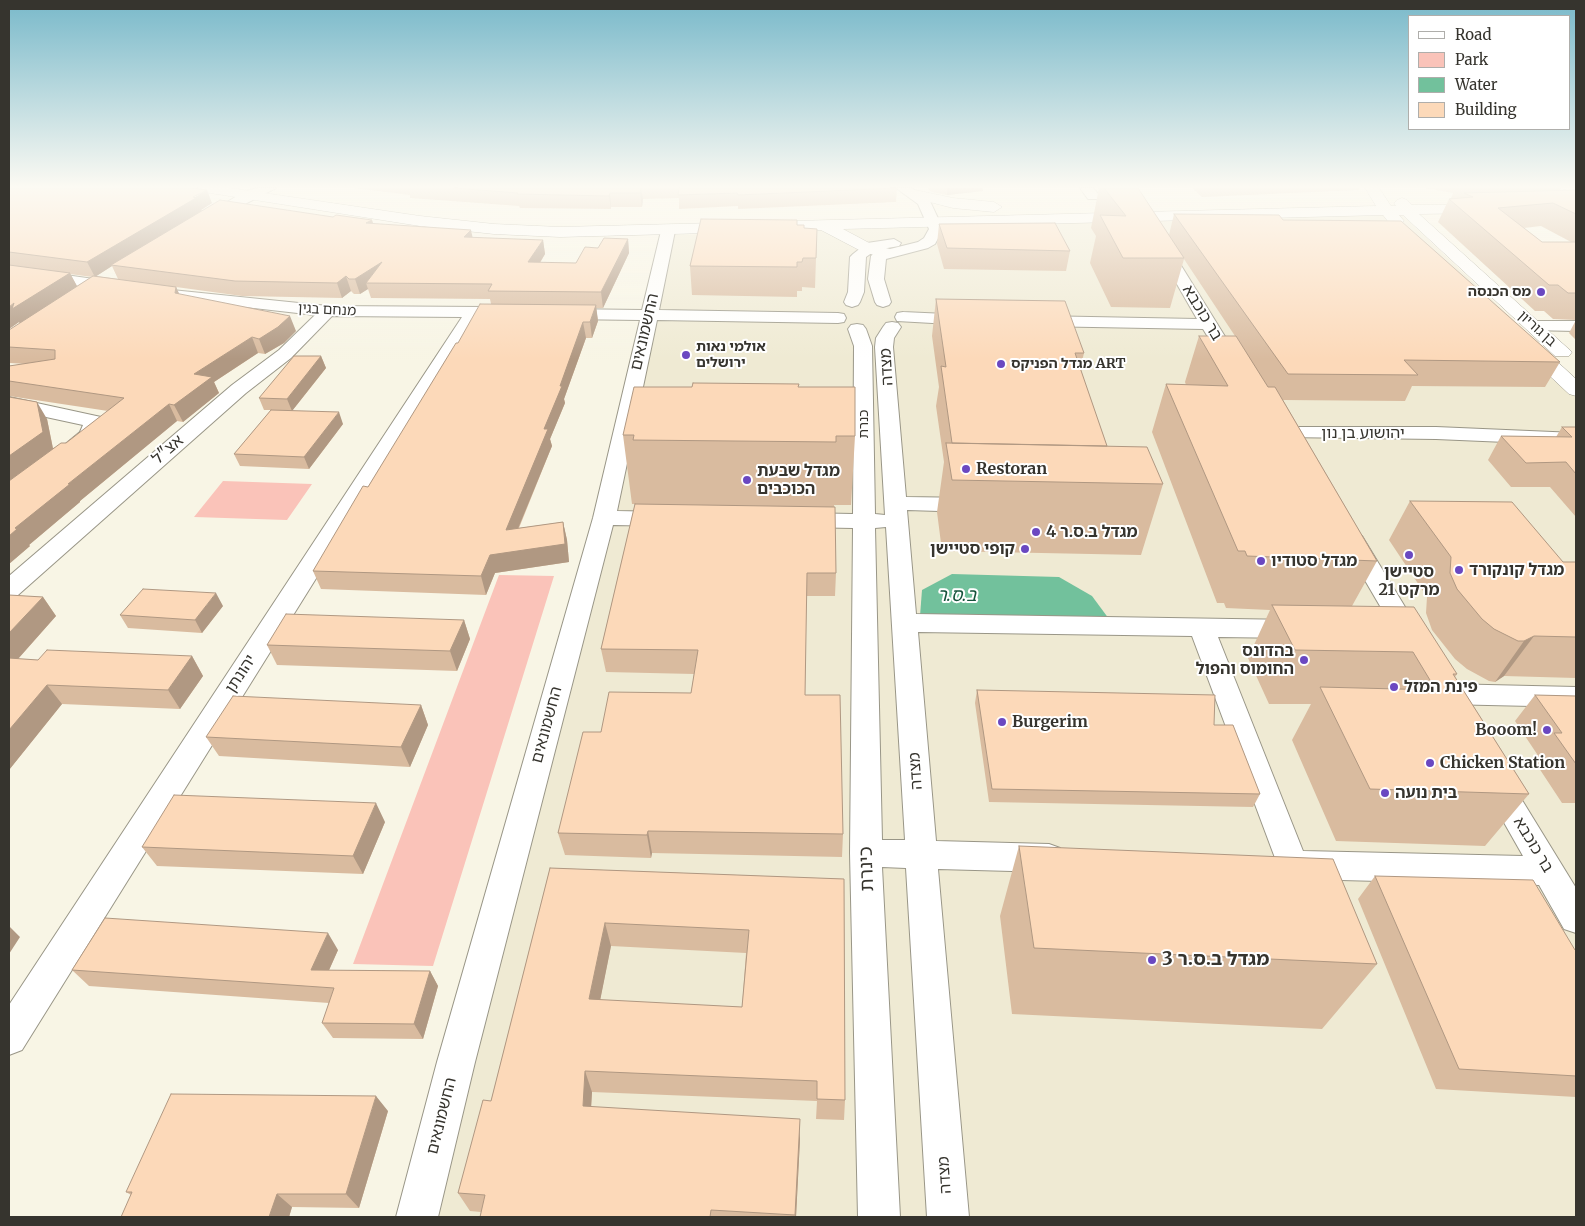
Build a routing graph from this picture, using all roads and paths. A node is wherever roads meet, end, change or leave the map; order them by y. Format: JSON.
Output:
{"nodes":[{"id":1,"x":665,"y":245,"type":"edge"},
{"id":2,"x":862,"y":245,"type":"edge"},
{"id":3,"x":880,"y":245,"type":"edge"},
{"id":4,"x":919,"y":245,"type":"edge"},
{"id":5,"x":1161,"y":245,"type":"edge"},
{"id":6,"x":1433,"y":245,"type":"edge"},
{"id":7,"x":1444,"y":245,"type":"edge"},
{"id":8,"x":866,"y":248,"type":"junction"},
{"id":9,"x":884,"y":253,"type":"junction"},
{"id":10,"x":121,"y":270,"type":"edge"},
{"id":11,"x":9,"y":272,"type":"edge"},
{"id":12,"x":96,"y":285,"type":"junction"},
{"id":13,"x":133,"y":290,"type":"edge"},
{"id":14,"x":160,"y":293,"type":"edge"},
{"id":15,"x":80,"y":296,"type":"edge"},
{"id":16,"x":852,"y":302,"type":"junction"},
{"id":17,"x":328,"y":311,"type":"junction"},
{"id":18,"x":474,"y":312,"type":"junction"},
{"id":19,"x":504,"y":313,"type":"edge"},
{"id":20,"x":552,"y":313,"type":"edge"},
{"id":21,"x":648,"y":315,"type":"junction"},
{"id":22,"x":893,"y":315,"type":"junction"},
{"id":23,"x":838,"y":318,"type":"junction"},
{"id":24,"x":982,"y":320,"type":"edge"},
{"id":25,"x":1020,"y":321,"type":"edge"},
{"id":26,"x":1208,"y":324,"type":"junction"},
{"id":27,"x":1534,"y":326,"type":"junction"},
{"id":28,"x":1576,"y":326,"type":"edge"},
{"id":29,"x":857,"y":329,"type":"junction"},
{"id":30,"x":1576,"y":365,"type":"edge"},
{"id":31,"x":1246,"y":386,"type":"edge"},
{"id":32,"x":1576,"y":390,"type":"edge"},
{"id":33,"x":9,"y":402,"type":"edge"},
{"id":34,"x":1575,"y":431,"type":"edge"},
{"id":35,"x":1304,"y":457,"type":"edge"},
{"id":36,"x":57,"y":458,"type":"edge"},
{"id":37,"x":995,"y":505,"type":"edge"},
{"id":38,"x":898,"y":512,"type":"junction"},
{"id":39,"x":604,"y":518,"type":"junction"},
{"id":40,"x":690,"y":519,"type":"edge"},
{"id":41,"x":777,"y":520,"type":"edge"},
{"id":42,"x":864,"y":520,"type":"junction"},
{"id":43,"x":1342,"y":521,"type":"edge"},
{"id":44,"x":9,"y":589,"type":"edge"},
{"id":45,"x":906,"y":623,"type":"junction"},
{"id":46,"x":1196,"y":627,"type":"junction"},
{"id":47,"x":1319,"y":630,"type":"edge"},
{"id":48,"x":1378,"y":631,"type":"edge"},
{"id":49,"x":1407,"y":632,"type":"junction"},
{"id":50,"x":1421,"y":655,"type":"edge"},
{"id":51,"x":1576,"y":697,"type":"edge"},
{"id":52,"x":1459,"y":719,"type":"edge"},
{"id":53,"x":1484,"y":761,"type":"edge"},
{"id":54,"x":866,"y":853,"type":"junction"},
{"id":55,"x":922,"y":855,"type":"junction"},
{"id":56,"x":1078,"y":859,"type":"edge"},
{"id":57,"x":1549,"y":871,"type":"junction"},
{"id":58,"x":1576,"y":918,"type":"edge"},
{"id":59,"x":9,"y":1037,"type":"edge"},
{"id":60,"x":417,"y":1217,"type":"edge"},
{"id":61,"x":879,"y":1217,"type":"edge"},
{"id":62,"x":948,"y":1217,"type":"edge"}],
"edges":[{"from":1,"to":21,"type":"street","name":"החשמונאים"},
{"from":2,"to":8,"type":"main road"},
{"from":3,"to":8,"type":"street"},
{"from":4,"to":9,"type":"street"},
{"from":5,"to":26,"type":"street","name":"בר כוכבא"},
{"from":6,"to":32,"type":"main road","name":"בן גוריון"},
{"from":7,"to":27,"type":"main road","name":"בן גוריון"},
{"from":8,"to":9,"type":"main road"},
{"from":8,"to":16,"type":"street"},
{"from":9,"to":22,"type":"street"},
{"from":10,"to":12,"type":"street"},
{"from":11,"to":12,"type":"street"},
{"from":12,"to":13,"type":"street"},
{"from":12,"to":15,"type":"street"},
{"from":14,"to":17,"type":"street","name":"מנחם בגין"},
{"from":16,"to":22,"type":"street"},
{"from":16,"to":23,"type":"street"},
{"from":17,"to":18,"type":"street","name":"מנחם בגין"},
{"from":17,"to":44,"type":"street","name":"אצ\"ל"},
{"from":18,"to":19,"type":"street","name":"מנחם בגין"},
{"from":18,"to":59,"type":"street","name":"יהונתן"},
{"from":20,"to":21,"type":"street"},
{"from":21,"to":23,"type":"street"},
{"from":21,"to":39,"type":"street","name":"החשמונאים"},
{"from":22,"to":24,"type":"street"},
{"from":22,"to":29,"type":"street"},
{"from":22,"to":38,"type":"street","name":"מצדה"},
{"from":23,"to":29,"type":"street"},
{"from":25,"to":26,"type":"street"},
{"from":26,"to":31,"type":"street","name":"בר כוכבא"},
{"from":27,"to":28,"type":"street"},
{"from":27,"to":30,"type":"main road","name":"בן גוריון"},
{"from":29,"to":42,"type":"street","name":"כנרת"},
{"from":33,"to":36,"type":"street"},
{"from":34,"to":35,"type":"street","name":"יהושוע בן נון"},
{"from":37,"to":38,"type":"street"},
{"from":38,"to":42,"type":"street"},
{"from":38,"to":45,"type":"street","name":"מצדה"},
{"from":39,"to":40,"type":"street"},
{"from":39,"to":60,"type":"street","name":"החשמונאים"},
{"from":41,"to":42,"type":"street"},
{"from":42,"to":54,"type":"street","name":"כינרת"},
{"from":43,"to":49,"type":"street"},
{"from":45,"to":46,"type":"street"},
{"from":45,"to":55,"type":"street","name":"מצדה"},
{"from":46,"to":47,"type":"street"},
{"from":46,"to":57,"type":"street"},
{"from":48,"to":49,"type":"street"},
{"from":49,"to":50,"type":"street"},
{"from":51,"to":52,"type":"street"},
{"from":53,"to":57,"type":"street","name":"בר כוכבא"},
{"from":54,"to":55,"type":"street"},
{"from":54,"to":61,"type":"street","name":"כינרת"},
{"from":55,"to":56,"type":"street"},
{"from":55,"to":62,"type":"street","name":"מצדה"},
{"from":57,"to":58,"type":"street","name":"בר כוכבא"}]}
